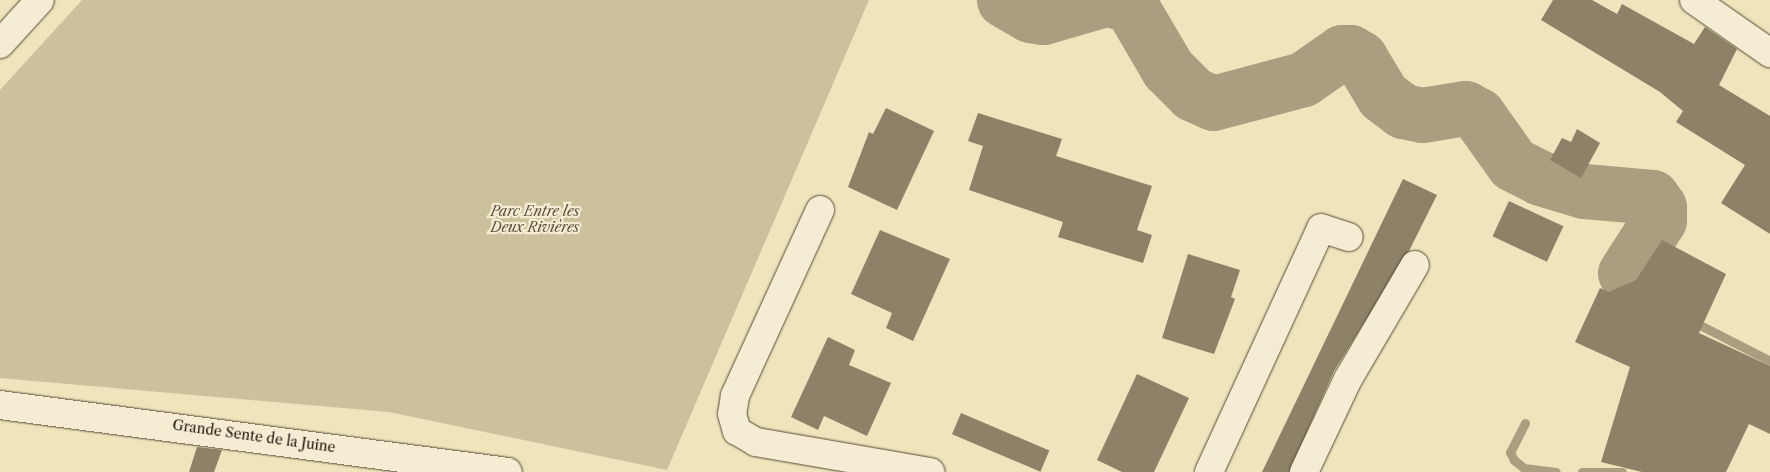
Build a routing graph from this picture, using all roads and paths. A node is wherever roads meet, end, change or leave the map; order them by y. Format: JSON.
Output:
{"nodes":[{"id":1,"x":40,"y":0,"type":"edge"},
{"id":2,"x":1694,"y":0,"type":"edge"},
{"id":3,"x":0,"y":44,"type":"edge"},
{"id":4,"x":1770,"y":53,"type":"edge"},
{"id":5,"x":820,"y":210,"type":"dead end"},
{"id":6,"x":1349,"y":237,"type":"dead end"},
{"id":7,"x":1415,"y":265,"type":"dead end"},
{"id":8,"x":0,"y":405,"type":"edge"},
{"id":9,"x":920,"y":470,"type":"edge"},
{"id":10,"x":508,"y":472,"type":"edge"},
{"id":11,"x":1209,"y":472,"type":"edge"},
{"id":12,"x":1304,"y":472,"type":"edge"}],
"edges":[{"from":1,"to":3,"type":"street"},
{"from":2,"to":4,"type":"street"},
{"from":5,"to":9,"type":"street"},
{"from":6,"to":11,"type":"street"},
{"from":7,"to":12,"type":"street"},
{"from":8,"to":10,"type":"street","name":"Grande Sente de la Juine"}]}
